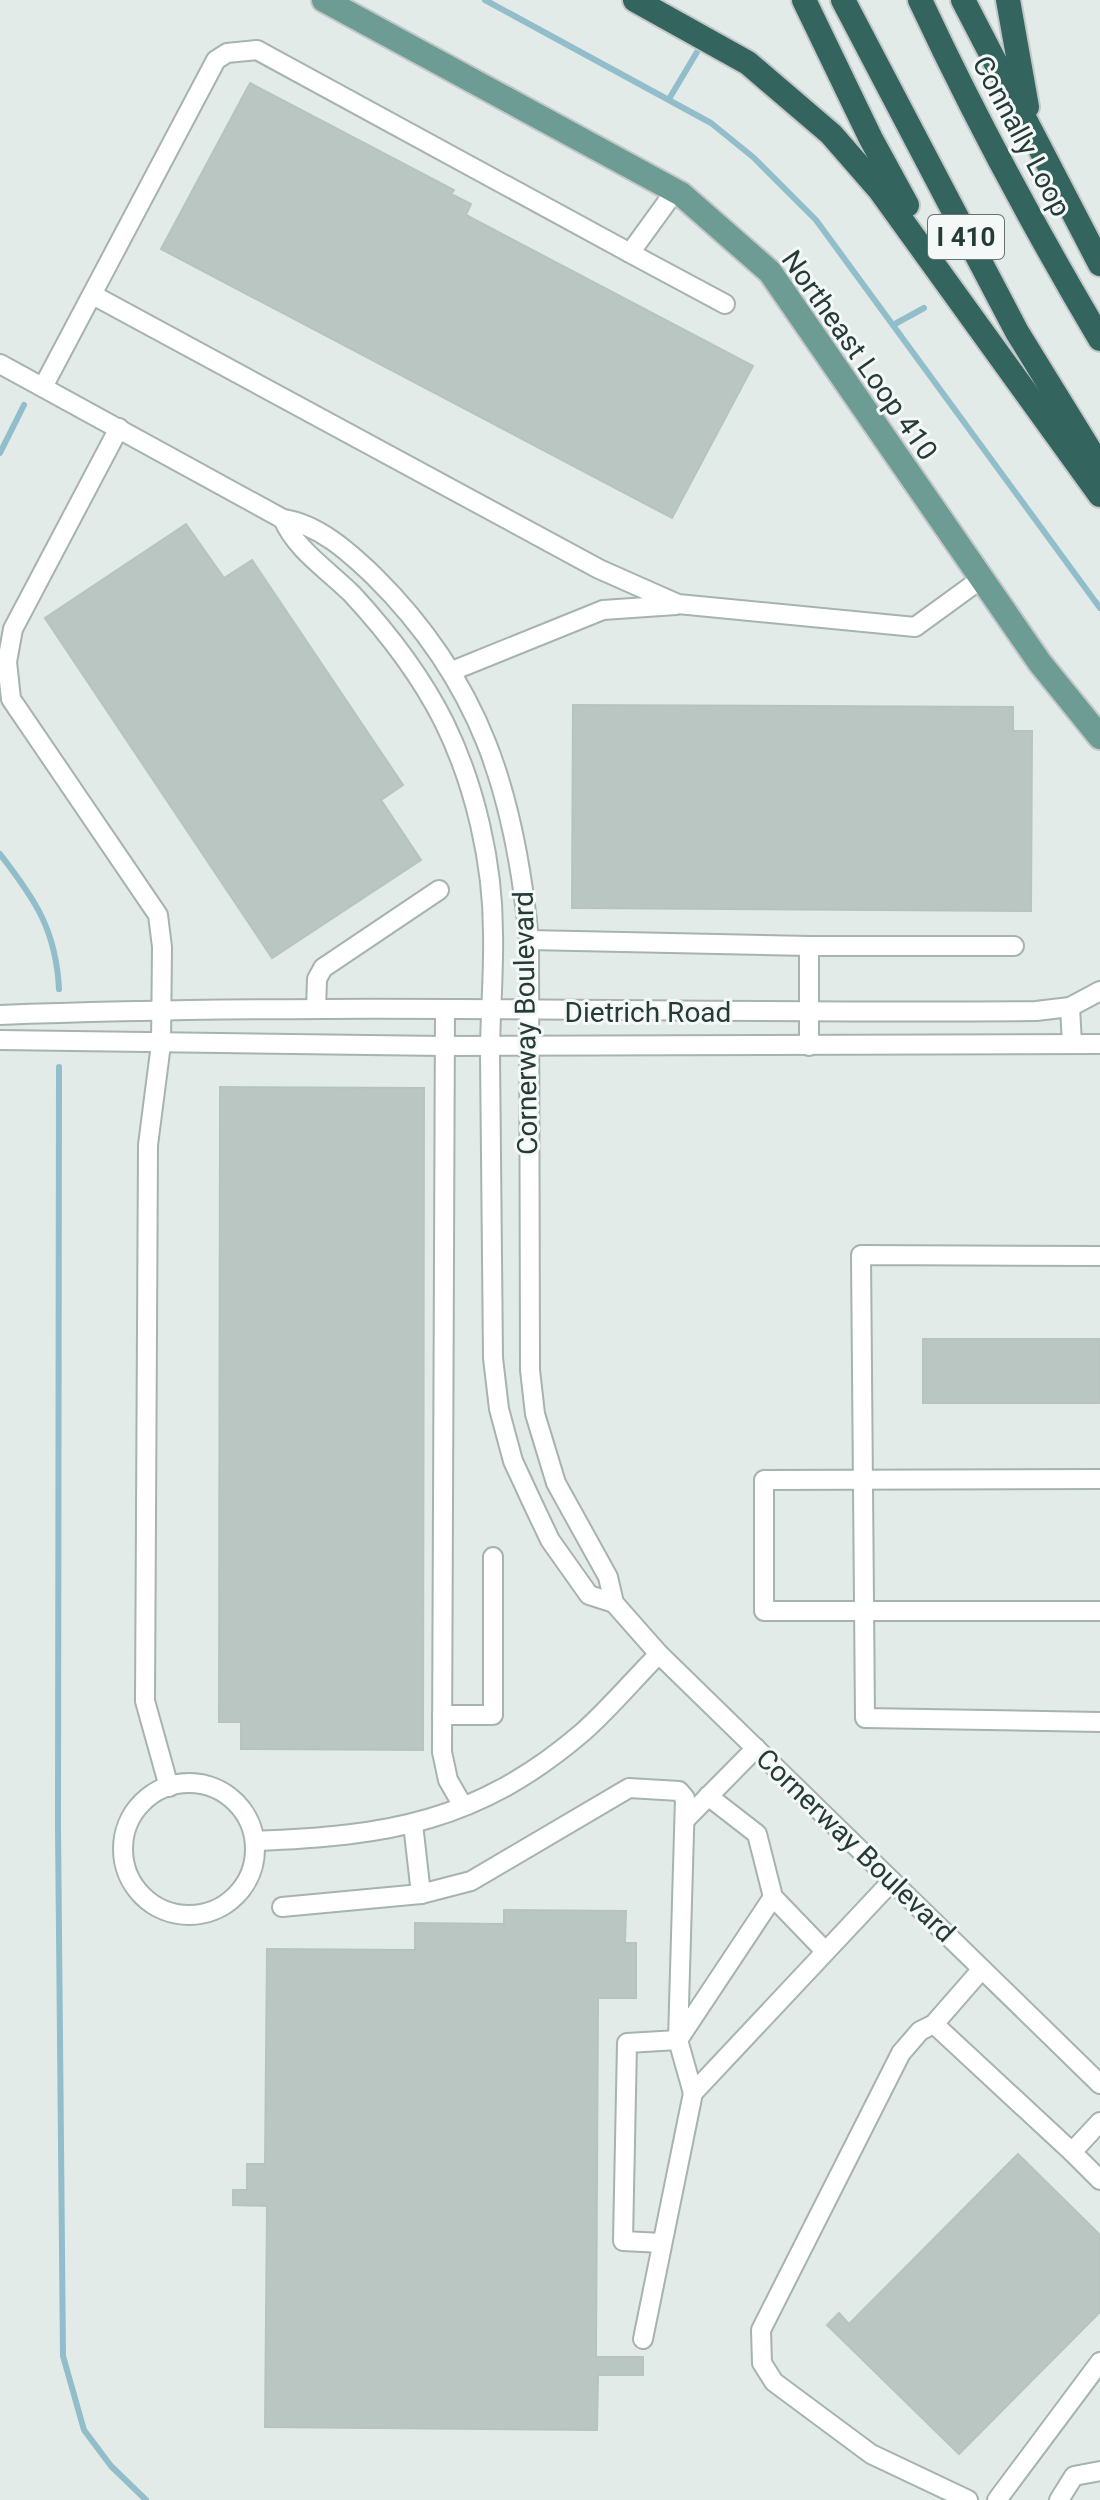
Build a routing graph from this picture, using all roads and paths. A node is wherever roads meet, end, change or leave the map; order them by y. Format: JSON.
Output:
{"nodes":[{"id":1,"x":324,"y":0,"type":"edge"},
{"id":2,"x":635,"y":0,"type":"edge"},
{"id":3,"x":804,"y":0,"type":"edge"},
{"id":4,"x":843,"y":0,"type":"edge"},
{"id":5,"x":920,"y":0,"type":"edge"},
{"id":6,"x":963,"y":0,"type":"edge"},
{"id":7,"x":1008,"y":0,"type":"edge"},
{"id":8,"x":1035,"y":144,"type":"junction"},
{"id":9,"x":675,"y":191,"type":"junction"},
{"id":10,"x":630,"y":253,"type":"junction"},
{"id":11,"x":1100,"y":264,"type":"edge"},
{"id":12,"x":93,"y":295,"type":"junction"},
{"id":13,"x":958,"y":299,"type":"junction"},
{"id":14,"x":725,"y":304,"type":"dead end"},
{"id":15,"x":1100,"y":339,"type":"edge"},
{"id":16,"x":0,"y":364,"type":"edge"},
{"id":17,"x":43,"y":387,"type":"junction"},
{"id":18,"x":119,"y":428,"type":"junction"},
{"id":19,"x":1100,"y":467,"type":"edge"},
{"id":20,"x":1100,"y":495,"type":"edge"},
{"id":21,"x":283,"y":519,"type":"junction"},
{"id":22,"x":981,"y":579,"type":"junction"},
{"id":23,"x":678,"y":604,"type":"junction"},
{"id":24,"x":452,"y":671,"type":"junction"},
{"id":25,"x":1100,"y":737,"type":"edge"},
{"id":26,"x":439,"y":890,"type":"dead end"},
{"id":27,"x":529,"y":940,"type":"junction"},
{"id":28,"x":809,"y":946,"type":"junction"},
{"id":29,"x":1014,"y":946,"type":"dead end"},
{"id":30,"x":1100,"y":991,"type":"edge"},
{"id":31,"x":1070,"y":1007,"type":"junction"},
{"id":32,"x":162,"y":1009,"type":"junction"},
{"id":33,"x":316,"y":1009,"type":"junction"},
{"id":34,"x":445,"y":1010,"type":"junction"},
{"id":35,"x":490,"y":1010,"type":"junction"},
{"id":36,"x":527,"y":1011,"type":"junction"},
{"id":37,"x":809,"y":1013,"type":"junction"},
{"id":38,"x":0,"y":1015,"type":"edge"},
{"id":39,"x":0,"y":1040,"type":"edge"},
{"id":40,"x":161,"y":1044,"type":"junction"},
{"id":41,"x":1072,"y":1044,"type":"junction"},
{"id":42,"x":1100,"y":1044,"type":"edge"},
{"id":43,"x":490,"y":1045,"type":"junction"},
{"id":44,"x":444,"y":1046,"type":"junction"},
{"id":45,"x":527,"y":1046,"type":"junction"},
{"id":46,"x":809,"y":1046,"type":"junction"},
{"id":47,"x":1100,"y":1256,"type":"edge"},
{"id":48,"x":1100,"y":1479,"type":"edge"},
{"id":49,"x":863,"y":1481,"type":"junction"},
{"id":50,"x":493,"y":1557,"type":"dead end"},
{"id":51,"x":614,"y":1603,"type":"junction"},
{"id":52,"x":864,"y":1611,"type":"junction"},
{"id":53,"x":1100,"y":1611,"type":"edge"},
{"id":54,"x":659,"y":1654,"type":"junction"},
{"id":55,"x":442,"y":1715,"type":"junction"},
{"id":56,"x":1100,"y":1722,"type":"edge"},
{"id":57,"x":756,"y":1748,"type":"junction"},
{"id":58,"x":169,"y":1787,"type":"junction"},
{"id":59,"x":708,"y":1796,"type":"junction"},
{"id":60,"x":463,"y":1806,"type":"junction"},
{"id":61,"x":685,"y":1820,"type":"junction"},
{"id":62,"x":413,"y":1824,"type":"junction"},
{"id":63,"x":255,"y":1841,"type":"junction"},
{"id":64,"x":892,"y":1881,"type":"junction"},
{"id":65,"x":421,"y":1894,"type":"junction"},
{"id":66,"x":773,"y":1897,"type":"junction"},
{"id":67,"x":282,"y":1907,"type":"dead end"},
{"id":68,"x":825,"y":1951,"type":"junction"},
{"id":69,"x":982,"y":1969,"type":"junction"},
{"id":70,"x":934,"y":2024,"type":"junction"},
{"id":71,"x":678,"y":2040,"type":"junction"},
{"id":72,"x":1100,"y":2084,"type":"edge"},
{"id":73,"x":693,"y":2093,"type":"junction"},
{"id":74,"x":1100,"y":2122,"type":"edge"},
{"id":75,"x":1072,"y":2152,"type":"junction"},
{"id":76,"x":1100,"y":2180,"type":"edge"},
{"id":77,"x":662,"y":2243,"type":"junction"},
{"id":78,"x":643,"y":2339,"type":"dead end"},
{"id":79,"x":1100,"y":2362,"type":"edge"},
{"id":80,"x":1100,"y":2471,"type":"edge"},
{"id":81,"x":968,"y":2500,"type":"edge"},
{"id":82,"x":997,"y":2500,"type":"edge"},
{"id":83,"x":1059,"y":2500,"type":"edge"}],
"edges":[{"from":1,"to":9,"type":"main road","name":"Northeast Loop 410"},
{"from":2,"to":13,"type":"highway"},
{"from":3,"to":13,"type":"highway"},
{"from":4,"to":19,"type":"highway","number":"I 410"},
{"from":5,"to":15,"type":"highway","name":"Connally Loop","number":"I 410"},
{"from":6,"to":8,"type":"highway"},
{"from":7,"to":8,"type":"highway"},
{"from":8,"to":11,"type":"highway"},
{"from":9,"to":10,"type":"street"},
{"from":9,"to":22,"type":"main road","name":"Northeast Loop 410"},
{"from":10,"to":12,"type":"street"},
{"from":10,"to":14,"type":"street"},
{"from":12,"to":17,"type":"street"},
{"from":12,"to":23,"type":"street"},
{"from":13,"to":20,"type":"highway"},
{"from":16,"to":17,"type":"street","name":"Cornerway Boulevard"},
{"from":17,"to":18,"type":"street","name":"Cornerway Boulevard"},
{"from":18,"to":21,"type":"street","name":"Cornerway Boulevard"},
{"from":18,"to":32,"type":"street"},
{"from":21,"to":24,"type":"street","name":"Cornerway Boulevard"},
{"from":21,"to":35,"type":"street","name":"Cornerway Boulevard"},
{"from":22,"to":23,"type":"street"},
{"from":22,"to":25,"type":"main road","name":"Northeast Loop 410"},
{"from":23,"to":24,"type":"street"},
{"from":24,"to":27,"type":"street","name":"Cornerway Boulevard"},
{"from":26,"to":33,"type":"street"},
{"from":27,"to":28,"type":"street"},
{"from":27,"to":36,"type":"street","name":"Cornerway Boulevard"},
{"from":28,"to":29,"type":"street"},
{"from":28,"to":37,"type":"street"},
{"from":30,"to":31,"type":"street","name":"Dietrich Road"},
{"from":31,"to":37,"type":"street","name":"Dietrich Road"},
{"from":31,"to":41,"type":"street"},
{"from":32,"to":33,"type":"street","name":"Dietrich Road"},
{"from":32,"to":38,"type":"street","name":"Dietrich Road"},
{"from":32,"to":40,"type":"street"},
{"from":33,"to":34,"type":"street","name":"Dietrich Road"},
{"from":34,"to":35,"type":"street","name":"Dietrich Road"},
{"from":34,"to":44,"type":"street"},
{"from":35,"to":36,"type":"street","name":"Dietrich Road"},
{"from":35,"to":43,"type":"street","name":"Cornerway Boulevard"},
{"from":36,"to":37,"type":"street","name":"Dietrich Road"},
{"from":36,"to":45,"type":"street","name":"Cornerway Boulevard"},
{"from":37,"to":46,"type":"street"},
{"from":39,"to":40,"type":"street","name":"Dietrich Road"},
{"from":40,"to":44,"type":"street","name":"Dietrich Road"},
{"from":40,"to":58,"type":"street"},
{"from":41,"to":42,"type":"street","name":"Dietrich Road"},
{"from":41,"to":46,"type":"street","name":"Dietrich Road"},
{"from":43,"to":44,"type":"street","name":"Dietrich Road"},
{"from":43,"to":45,"type":"street","name":"Dietrich Road"},
{"from":43,"to":51,"type":"street","name":"Cornerway Boulevard"},
{"from":44,"to":55,"type":"street"},
{"from":45,"to":46,"type":"street","name":"Dietrich Road"},
{"from":45,"to":51,"type":"street","name":"Cornerway Boulevard"},
{"from":47,"to":49,"type":"street"},
{"from":48,"to":49,"type":"street"},
{"from":49,"to":52,"type":"street"},
{"from":49,"to":52,"type":"street"},
{"from":50,"to":55,"type":"street"},
{"from":51,"to":54,"type":"street","name":"Cornerway Boulevard"},
{"from":52,"to":53,"type":"street"},
{"from":52,"to":56,"type":"street"},
{"from":54,"to":57,"type":"street","name":"Cornerway Boulevard"},
{"from":54,"to":60,"type":"street"},
{"from":55,"to":60,"type":"street"},
{"from":57,"to":59,"type":"street"},
{"from":57,"to":64,"type":"street","name":"Cornerway Boulevard"},
{"from":58,"to":63,"type":"street"},
{"from":58,"to":63,"type":"street"},
{"from":59,"to":61,"type":"street"},
{"from":59,"to":66,"type":"street"},
{"from":60,"to":62,"type":"street"},
{"from":61,"to":65,"type":"street"},
{"from":61,"to":71,"type":"street"},
{"from":62,"to":63,"type":"street"},
{"from":62,"to":65,"type":"street"},
{"from":64,"to":68,"type":"street"},
{"from":64,"to":69,"type":"street","name":"Cornerway Boulevard"},
{"from":65,"to":67,"type":"street"},
{"from":66,"to":68,"type":"street"},
{"from":66,"to":71,"type":"street"},
{"from":68,"to":73,"type":"street"},
{"from":69,"to":70,"type":"street"},
{"from":69,"to":72,"type":"street","name":"Cornerway Boulevard"},
{"from":70,"to":75,"type":"street"},
{"from":70,"to":81,"type":"street"},
{"from":71,"to":73,"type":"street"},
{"from":71,"to":77,"type":"street"},
{"from":73,"to":77,"type":"street"},
{"from":74,"to":75,"type":"street"},
{"from":75,"to":76,"type":"street"},
{"from":77,"to":78,"type":"street"},
{"from":79,"to":82,"type":"street"},
{"from":80,"to":83,"type":"street"}]}
